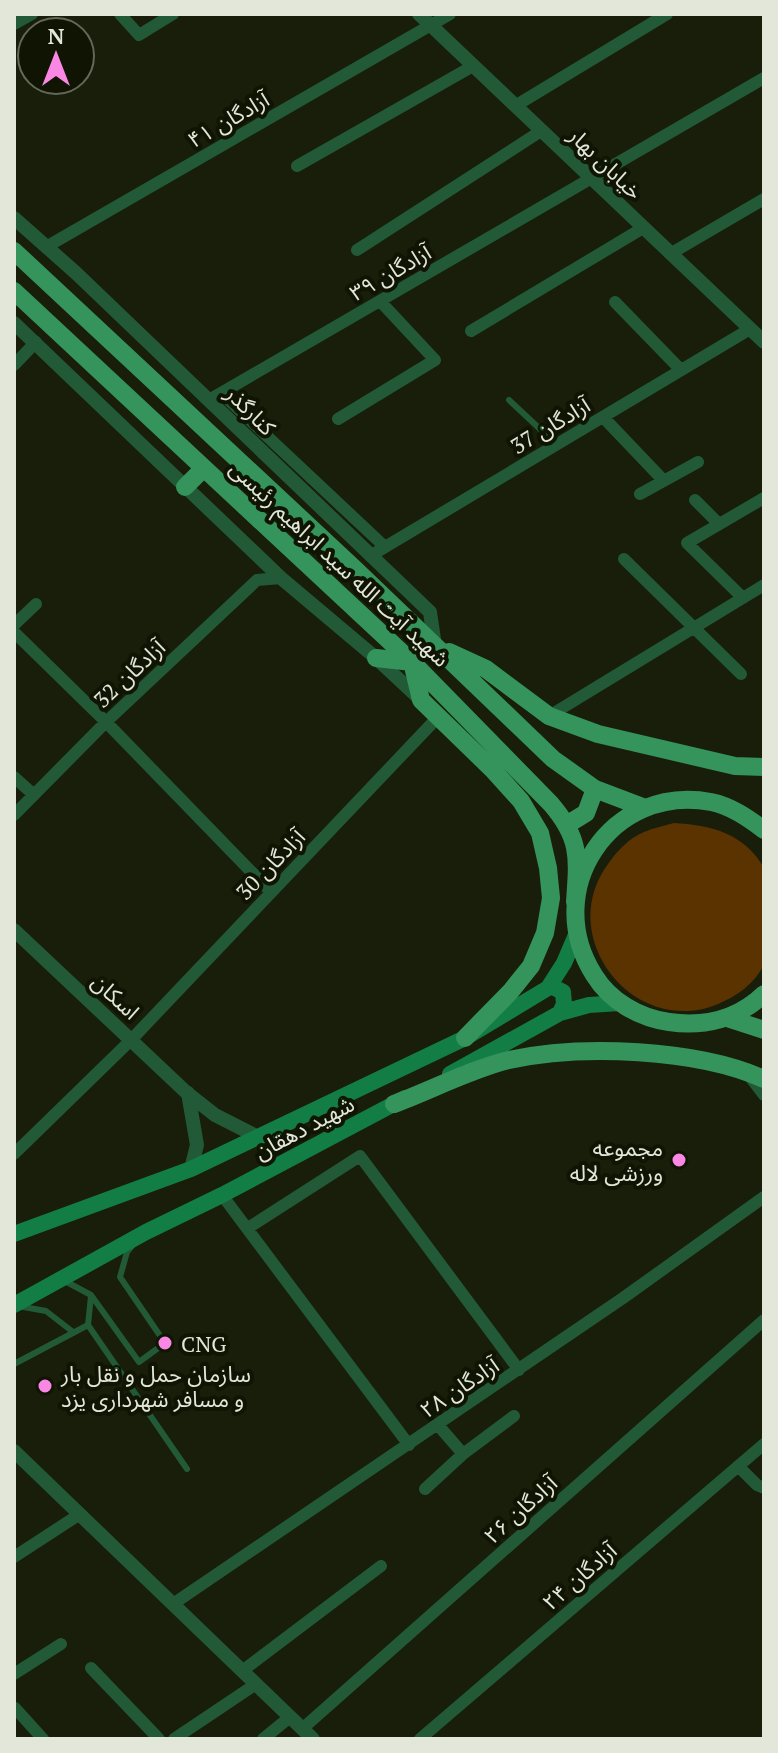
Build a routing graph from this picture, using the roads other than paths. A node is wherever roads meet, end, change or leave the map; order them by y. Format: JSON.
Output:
{"nodes":[{"id":1,"x":32,"y":14,"type":"edge"},
{"id":2,"x":120,"y":14,"type":"edge"},
{"id":3,"x":173,"y":14,"type":"edge"},
{"id":4,"x":419,"y":14,"type":"edge"},
{"id":5,"x":450,"y":14,"type":"edge"},
{"id":6,"x":667,"y":14,"type":"edge"},
{"id":7,"x":14,"y":24,"type":"edge"},
{"id":8,"x":431,"y":25,"type":"junction"},
{"id":9,"x":473,"y":66,"type":"junction"},
{"id":10,"x":764,"y":78,"type":"edge"},
{"id":11,"x":515,"y":106,"type":"junction"},
{"id":12,"x":541,"y":131,"type":"junction"},
{"id":13,"x":297,"y":166,"type":"dead end"},
{"id":14,"x":591,"y":178,"type":"junction"},
{"id":15,"x":764,"y":199,"type":"edge"},
{"id":16,"x":14,"y":218,"type":"edge"},
{"id":17,"x":643,"y":228,"type":"junction"},
{"id":18,"x":46,"y":247,"type":"junction"},
{"id":19,"x":357,"y":250,"type":"dead end"},
{"id":20,"x":14,"y":251,"type":"edge"},
{"id":21,"x":670,"y":254,"type":"junction"},
{"id":22,"x":14,"y":291,"type":"edge"},
{"id":23,"x":380,"y":301,"type":"junction"},
{"id":24,"x":615,"y":302,"type":"dead end"},
{"id":25,"x":14,"y":323,"type":"edge"},
{"id":26,"x":471,"y":331,"type":"dead end"},
{"id":27,"x":759,"y":336,"type":"edge"},
{"id":28,"x":36,"y":342,"type":"junction"},
{"id":29,"x":14,"y":365,"type":"edge"},
{"id":30,"x":681,"y":370,"type":"junction"},
{"id":31,"x":215,"y":397,"type":"junction"},
{"id":32,"x":509,"y":400,"type":"dead end"},
{"id":33,"x":603,"y":417,"type":"junction"},
{"id":34,"x":338,"y":419,"type":"dead end"},
{"id":35,"x":557,"y":444,"type":"junction"},
{"id":36,"x":698,"y":462,"type":"dead end"},
{"id":37,"x":204,"y":468,"type":"junction"},
{"id":38,"x":664,"y":481,"type":"junction"},
{"id":39,"x":185,"y":487,"type":"junction"},
{"id":40,"x":640,"y":494,"type":"dead end"},
{"id":41,"x":764,"y":498,"type":"edge"},
{"id":42,"x":695,"y":500,"type":"dead end"},
{"id":43,"x":719,"y":524,"type":"junction"},
{"id":44,"x":385,"y":547,"type":"junction"},
{"id":45,"x":370,"y":556,"type":"junction"},
{"id":46,"x":624,"y":559,"type":"dead end"},
{"id":47,"x":281,"y":578,"type":"junction"},
{"id":48,"x":764,"y":585,"type":"edge"},
{"id":49,"x":743,"y":598,"type":"junction"},
{"id":50,"x":36,"y":604,"type":"dead end"},
{"id":51,"x":14,"y":625,"type":"edge"},
{"id":52,"x":693,"y":628,"type":"junction"},
{"id":53,"x":14,"y":632,"type":"edge"},
{"id":54,"x":435,"y":646,"type":"junction"},
{"id":55,"x":376,"y":658,"type":"junction"},
{"id":56,"x":412,"y":662,"type":"junction"},
{"id":57,"x":741,"y":674,"type":"dead end"},
{"id":58,"x":421,"y":700,"type":"junction"},
{"id":59,"x":439,"y":716,"type":"junction"},
{"id":60,"x":549,"y":716,"type":"junction"},
{"id":61,"x":106,"y":722,"type":"junction"},
{"id":62,"x":764,"y":767,"type":"edge"},
{"id":63,"x":14,"y":777,"type":"edge"},
{"id":64,"x":595,"y":789,"type":"junction"},
{"id":65,"x":34,"y":795,"type":"junction"},
{"id":66,"x":645,"y":808,"type":"junction"},
{"id":67,"x":743,"y":814,"type":"junction"},
{"id":68,"x":14,"y":815,"type":"edge"},
{"id":69,"x":764,"y":815,"type":"edge"},
{"id":70,"x":568,"y":824,"type":"junction"},
{"id":71,"x":764,"y":830,"type":"edge"},
{"id":72,"x":271,"y":892,"type":"junction"},
{"id":73,"x":575,"y":902,"type":"junction"},
{"id":74,"x":14,"y":930,"type":"edge"},
{"id":75,"x":576,"y":935,"type":"junction"},
{"id":76,"x":548,"y":988,"type":"junction"},
{"id":77,"x":764,"y":994,"type":"edge"},
{"id":78,"x":620,"y":1003,"type":"junction"},
{"id":79,"x":560,"y":1013,"type":"junction"},
{"id":80,"x":727,"y":1018,"type":"junction"},
{"id":81,"x":764,"y":1030,"type":"edge"},
{"id":82,"x":465,"y":1038,"type":"junction"},
{"id":83,"x":131,"y":1040,"type":"junction"},
{"id":84,"x":746,"y":1071,"type":"junction"},
{"id":85,"x":764,"y":1079,"type":"edge"},
{"id":86,"x":187,"y":1093,"type":"junction"},
{"id":87,"x":764,"y":1095,"type":"edge"},
{"id":88,"x":394,"y":1104,"type":"junction"},
{"id":89,"x":260,"y":1138,"type":"junction"},
{"id":90,"x":14,"y":1154,"type":"edge"},
{"id":91,"x":191,"y":1169,"type":"junction"},
{"id":92,"x":222,"y":1195,"type":"junction"},
{"id":93,"x":764,"y":1197,"type":"edge"},
{"id":94,"x":248,"y":1228,"type":"junction"},
{"id":95,"x":146,"y":1232,"type":"junction"},
{"id":96,"x":14,"y":1234,"type":"edge"},
{"id":97,"x":63,"y":1280,"type":"junction"},
{"id":98,"x":91,"y":1295,"type":"junction"},
{"id":99,"x":14,"y":1305,"type":"edge"},
{"id":100,"x":764,"y":1320,"type":"edge"},
{"id":101,"x":88,"y":1325,"type":"junction"},
{"id":102,"x":73,"y":1332,"type":"junction"},
{"id":103,"x":14,"y":1364,"type":"edge"},
{"id":104,"x":519,"y":1370,"type":"junction"},
{"id":105,"x":514,"y":1416,"type":"dead end"},
{"id":106,"x":438,"y":1425,"type":"junction"},
{"id":107,"x":764,"y":1444,"type":"edge"},
{"id":108,"x":409,"y":1445,"type":"junction"},
{"id":109,"x":14,"y":1451,"type":"edge"},
{"id":110,"x":463,"y":1454,"type":"junction"},
{"id":111,"x":738,"y":1466,"type":"junction"},
{"id":112,"x":187,"y":1469,"type":"dead end"},
{"id":113,"x":764,"y":1488,"type":"edge"},
{"id":114,"x":425,"y":1489,"type":"dead end"},
{"id":115,"x":80,"y":1514,"type":"junction"},
{"id":116,"x":14,"y":1557,"type":"edge"},
{"id":117,"x":381,"y":1566,"type":"dead end"},
{"id":118,"x":173,"y":1604,"type":"junction"},
{"id":119,"x":61,"y":1644,"type":"dead end"},
{"id":120,"x":91,"y":1668,"type":"dead end"},
{"id":121,"x":242,"y":1671,"type":"junction"},
{"id":122,"x":15,"y":1672,"type":"edge"},
{"id":123,"x":256,"y":1684,"type":"junction"},
{"id":124,"x":15,"y":1708,"type":"edge"},
{"id":125,"x":290,"y":1717,"type":"junction"},
{"id":126,"x":308,"y":1734,"type":"edge"},
{"id":127,"x":43,"y":1739,"type":"edge"},
{"id":128,"x":159,"y":1739,"type":"edge"},
{"id":129,"x":174,"y":1739,"type":"edge"},
{"id":130,"x":263,"y":1739,"type":"edge"},
{"id":131,"x":420,"y":1739,"type":"edge"}],
"edges":[{"from":1,"to":7,"type":"street"},
{"from":2,"to":3,"type":"street"},
{"from":4,"to":8,"type":"street","name":"خیابان بهار"},
{"from":5,"to":8,"type":"street","name":"آزادگان ۴۱"},
{"from":6,"to":11,"type":"street"},
{"from":8,"to":9,"type":"street","name":"خیابان بهار"},
{"from":8,"to":18,"type":"street","name":"آزادگان ۴۱"},
{"from":9,"to":11,"type":"street","name":"خیابان بهار"},
{"from":9,"to":13,"type":"street"},
{"from":10,"to":14,"type":"street","name":"آزادگان ۳۹"},
{"from":11,"to":12,"type":"street","name":"خیابان بهار"},
{"from":12,"to":14,"type":"street","name":"خیابان بهار"},
{"from":12,"to":19,"type":"street"},
{"from":14,"to":17,"type":"street","name":"خیابان بهار"},
{"from":14,"to":23,"type":"street","name":"آزادگان ۳۹"},
{"from":15,"to":21,"type":"street"},
{"from":16,"to":18,"type":"street","name":"کنارگذر"},
{"from":17,"to":21,"type":"street","name":"خیابان بهار"},
{"from":17,"to":26,"type":"street"},
{"from":18,"to":31,"type":"street","name":"کنارگذر"},
{"from":20,"to":54,"type":"main road","name":"شهید آیت الله سید ابراهیم رئیسی"},
{"from":21,"to":27,"type":"street","name":"خیابان بهار"},
{"from":22,"to":37,"type":"main road","name":"شهید آیت الله سید ابراهیم رئیسی"},
{"from":23,"to":31,"type":"street","name":"آزادگان ۳۹"},
{"from":23,"to":34,"type":"street"},
{"from":24,"to":30,"type":"street"},
{"from":25,"to":28,"type":"street"},
{"from":27,"to":30,"type":"street","name":"آزادگان 37"},
{"from":28,"to":29,"type":"street"},
{"from":28,"to":39,"type":"street"},
{"from":30,"to":33,"type":"street","name":"آزادگان 37"},
{"from":31,"to":44,"type":"street"},
{"from":31,"to":45,"type":"street","name":"کنارگذر"},
{"from":32,"to":35,"type":"lane"},
{"from":33,"to":35,"type":"street","name":"آزادگان 37"},
{"from":33,"to":38,"type":"street"},
{"from":35,"to":44,"type":"street","name":"آزادگان 37"},
{"from":36,"to":38,"type":"street"},
{"from":37,"to":39,"type":"main road"},
{"from":37,"to":56,"type":"main road","name":"شهید آیت الله سید ابراهیم رئیسی"},
{"from":38,"to":40,"type":"street"},
{"from":39,"to":47,"type":"street"},
{"from":41,"to":43,"type":"street"},
{"from":42,"to":43,"type":"street"},
{"from":43,"to":49,"type":"street"},
{"from":44,"to":45,"type":"street","name":"آزادگان 37"},
{"from":45,"to":54,"type":"street","name":"کنارگذر"},
{"from":46,"to":52,"type":"street"},
{"from":47,"to":55,"type":"street"},
{"from":47,"to":61,"type":"street","name":"آزادگان 32"},
{"from":48,"to":49,"type":"street"},
{"from":49,"to":52,"type":"street"},
{"from":50,"to":51,"type":"street"},
{"from":52,"to":57,"type":"street"},
{"from":52,"to":60,"type":"street"},
{"from":53,"to":61,"type":"street"},
{"from":54,"to":60,"type":"main road"},
{"from":54,"to":64,"type":"main road","name":"شهید آیت الله سید ابراهیم رئیسی"},
{"from":55,"to":56,"type":"main road"},
{"from":55,"to":58,"type":"street"},
{"from":56,"to":58,"type":"main road"},
{"from":56,"to":70,"type":"main road","name":"شهید آیت الله سید ابراهیم رئیسی"},
{"from":58,"to":59,"type":"main road"},
{"from":59,"to":72,"type":"street","name":"آزادگان 30"},
{"from":59,"to":82,"type":"main road"},
{"from":60,"to":62,"type":"main road"},
{"from":61,"to":65,"type":"street","name":"آزادگان 32"},
{"from":61,"to":72,"type":"street"},
{"from":63,"to":65,"type":"street"},
{"from":64,"to":66,"type":"main road","name":"شهید آیت الله سید ابراهیم رئیسی"},
{"from":64,"to":70,"type":"main road"},
{"from":65,"to":68,"type":"street","name":"آزادگان 32"},
{"from":66,"to":67,"type":"main road"},
{"from":66,"to":73,"type":"main road"},
{"from":67,"to":69,"type":"main road"},
{"from":67,"to":71,"type":"main road"},
{"from":70,"to":73,"type":"main road","name":"شهید آیت الله سید ابراهیم رئیسی"},
{"from":72,"to":83,"type":"street","name":"آزادگان 30"},
{"from":73,"to":75,"type":"main road"},
{"from":74,"to":83,"type":"street","name":"اسکان"},
{"from":75,"to":76,"type":"main road","name":"شهید دهقان"},
{"from":75,"to":78,"type":"main road"},
{"from":76,"to":79,"type":"main road"},
{"from":76,"to":82,"type":"main road","name":"شهید دهقان"},
{"from":77,"to":80,"type":"main road"},
{"from":78,"to":79,"type":"main road","name":"شهید دهقان"},
{"from":78,"to":80,"type":"main road"},
{"from":79,"to":88,"type":"main road","name":"شهید دهقان"},
{"from":80,"to":81,"type":"main road"},
{"from":82,"to":89,"type":"main road","name":"شهید دهقان"},
{"from":83,"to":86,"type":"street","name":"اسکان"},
{"from":83,"to":90,"type":"street","name":"آزادگان 30"},
{"from":84,"to":85,"type":"main road"},
{"from":84,"to":87,"type":"street"},
{"from":84,"to":88,"type":"main road"},
{"from":86,"to":89,"type":"street","name":"اسکان"},
{"from":86,"to":91,"type":"street"},
{"from":88,"to":92,"type":"main road","name":"شهید دهقان"},
{"from":89,"to":91,"type":"main road","name":"شهید دهقان"},
{"from":91,"to":96,"type":"main road","name":"شهید دهقان"},
{"from":92,"to":94,"type":"street"},
{"from":92,"to":95,"type":"main road","name":"شهید دهقان"},
{"from":93,"to":104,"type":"street","name":"۲۸ آزادگان"},
{"from":94,"to":104,"type":"street"},
{"from":94,"to":108,"type":"street"},
{"from":95,"to":97,"type":"main road","name":"شهید دهقان"},
{"from":95,"to":98,"type":"lane"},
{"from":97,"to":98,"type":"lane"},
{"from":97,"to":99,"type":"main road","name":"شهید دهقان"},
{"from":98,"to":101,"type":"lane"},
{"from":99,"to":102,"type":"lane"},
{"from":100,"to":126,"type":"street","name":"۲۶ آزادگان"},
{"from":101,"to":102,"type":"lane"},
{"from":101,"to":112,"type":"lane"},
{"from":102,"to":103,"type":"lane"},
{"from":104,"to":106,"type":"street","name":"۲۸ آزادگان"},
{"from":105,"to":110,"type":"street"},
{"from":106,"to":108,"type":"street","name":"۲۸ آزادگان"},
{"from":106,"to":110,"type":"street"},
{"from":107,"to":111,"type":"street","name":"۲۴ آزادگان"},
{"from":108,"to":118,"type":"street","name":"۲۸ آزادگان"},
{"from":109,"to":115,"type":"street"},
{"from":110,"to":114,"type":"street"},
{"from":111,"to":113,"type":"street"},
{"from":111,"to":131,"type":"street","name":"۲۴ آزادگان"},
{"from":115,"to":116,"type":"street"},
{"from":115,"to":118,"type":"street"},
{"from":117,"to":121,"type":"street"},
{"from":118,"to":121,"type":"street"},
{"from":119,"to":122,"type":"street"},
{"from":120,"to":128,"type":"street"},
{"from":121,"to":123,"type":"street"},
{"from":123,"to":125,"type":"street"},
{"from":123,"to":129,"type":"street"},
{"from":124,"to":127,"type":"street"},
{"from":125,"to":126,"type":"street"},
{"from":125,"to":130,"type":"street"}]}
